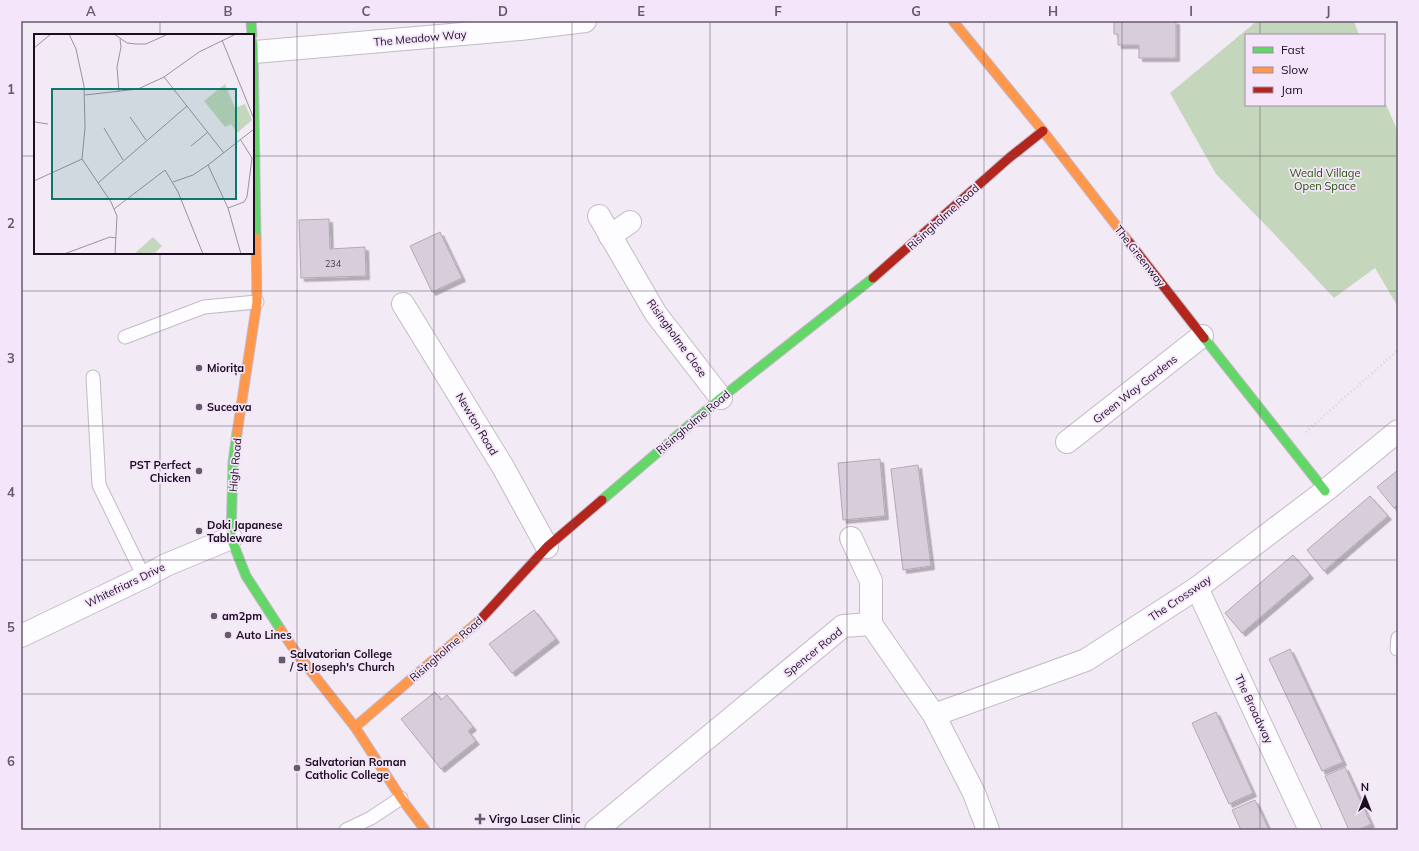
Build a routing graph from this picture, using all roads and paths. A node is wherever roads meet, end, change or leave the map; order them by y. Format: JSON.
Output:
{"nodes":[{"id":1,"x":251,"y":21,"type":"edge"},
{"id":2,"x":586,"y":21,"type":"edge"},
{"id":3,"x":954,"y":21,"type":"edge"},
{"id":4,"x":520,"y":25,"type":"edge"},
{"id":5,"x":252,"y":34,"type":"edge"},
{"id":6,"x":254,"y":43,"type":"edge"},
{"id":7,"x":254,"y":108,"type":"edge"},
{"id":8,"x":1043,"y":131,"type":"junction"},
{"id":9,"x":599,"y":216,"type":"dead end"},
{"id":10,"x":630,"y":222,"type":"dead end"},
{"id":11,"x":610,"y":236,"type":"junction"},
{"id":12,"x":257,"y":302,"type":"junction"},
{"id":13,"x":403,"y":304,"type":"dead end"},
{"id":14,"x":1202,"y":336,"type":"junction"},
{"id":15,"x":125,"y":337,"type":"dead end"},
{"id":16,"x":1398,"y":350,"type":"edge"},
{"id":17,"x":93,"y":376,"type":"dead end"},
{"id":18,"x":721,"y":398,"type":"junction"},
{"id":19,"x":1398,"y":432,"type":"edge"},
{"id":20,"x":1067,"y":442,"type":"dead end"},
{"id":21,"x":1289,"y":447,"type":"junction"},
{"id":22,"x":1325,"y":491,"type":"junction"},
{"id":23,"x":231,"y":538,"type":"junction"},
{"id":24,"x":851,"y":538,"type":"dead end"},
{"id":25,"x":547,"y":547,"type":"junction"},
{"id":26,"x":144,"y":577,"type":"junction"},
{"id":27,"x":1197,"y":588,"type":"junction"},
{"id":28,"x":871,"y":624,"type":"junction"},
{"id":29,"x":21,"y":636,"type":"edge"},
{"id":30,"x":934,"y":715,"type":"junction"},
{"id":31,"x":355,"y":727,"type":"junction"},
{"id":32,"x":401,"y":798,"type":"junction"},
{"id":33,"x":346,"y":830,"type":"edge"},
{"id":34,"x":425,"y":830,"type":"edge"},
{"id":35,"x":596,"y":830,"type":"edge"},
{"id":36,"x":988,"y":830,"type":"edge"},
{"id":37,"x":1310,"y":830,"type":"edge"}],
"edges":[{"from":1,"to":5,"type":"street","name":"High Road"},
{"from":2,"to":4,"type":"street","name":"The Meadow Way"},
{"from":3,"to":8,"type":"street","name":"The Greenway"},
{"from":4,"to":6,"type":"street","name":"The Meadow Way"},
{"from":7,"to":12,"type":"street","name":"High Road"},
{"from":8,"to":14,"type":"street","name":"The Greenway"},
{"from":8,"to":18,"type":"street","name":"Risingholme Road"},
{"from":9,"to":11,"type":"street","name":"Risingholme Close"},
{"from":10,"to":11,"type":"street"},
{"from":11,"to":18,"type":"street","name":"Risingholme Close"},
{"from":12,"to":15,"type":"lane"},
{"from":12,"to":23,"type":"street","name":"High Road"},
{"from":13,"to":25,"type":"street","name":"Newton Road"},
{"from":14,"to":20,"type":"street","name":"Green Way Gardens"},
{"from":14,"to":21,"type":"street","name":"The Greenway"},
{"from":16,"to":21,"type":"path"},
{"from":17,"to":26,"type":"lane"},
{"from":18,"to":25,"type":"street","name":"Risingholme Road"},
{"from":19,"to":22,"type":"street","name":"The Crossway"},
{"from":21,"to":22,"type":"street","name":"The Greenway"},
{"from":22,"to":27,"type":"street","name":"The Crossway"},
{"from":23,"to":26,"type":"street","name":"Whitefriars Drive"},
{"from":23,"to":31,"type":"street","name":"High Road"},
{"from":24,"to":28,"type":"street"},
{"from":25,"to":31,"type":"street","name":"Risingholme Road"},
{"from":26,"to":29,"type":"street","name":"Whitefriars Drive"},
{"from":27,"to":30,"type":"street","name":"The Crossway"},
{"from":27,"to":37,"type":"street","name":"The Broadway"},
{"from":28,"to":30,"type":"street"},
{"from":28,"to":35,"type":"street","name":"Spencer Road"},
{"from":30,"to":36,"type":"street"},
{"from":31,"to":32,"type":"street","name":"High Road"},
{"from":32,"to":33,"type":"lane"},
{"from":32,"to":34,"type":"street","name":"High Road"}]}
